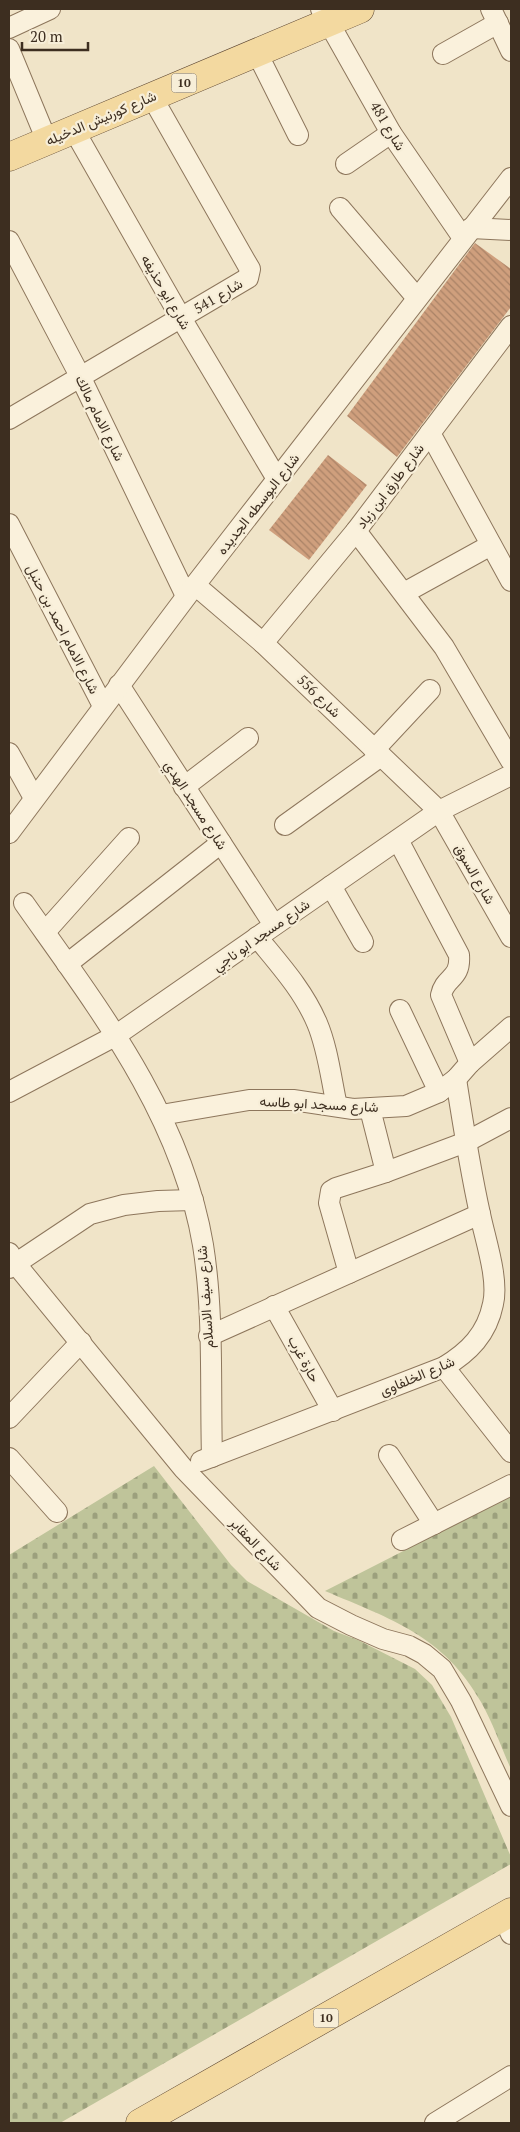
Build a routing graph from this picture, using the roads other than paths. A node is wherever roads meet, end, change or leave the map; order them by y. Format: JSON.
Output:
{"nodes":[{"id":1,"x":50,"y":9,"type":"edge"},
{"id":2,"x":360,"y":9,"type":"edge"},
{"id":3,"x":325,"y":15,"type":"edge"},
{"id":4,"x":494,"y":16,"type":"edge"},
{"id":5,"x":9,"y":28,"type":"edge"},
{"id":6,"x":9,"y":49,"type":"edge"},
{"id":7,"x":511,"y":52,"type":"edge"},
{"id":8,"x":257,"y":53,"type":"junction"},
{"id":9,"x":443,"y":54,"type":"dead end"},
{"id":10,"x":152,"y":97,"type":"junction"},
{"id":11,"x":74,"y":130,"type":"junction"},
{"id":12,"x":391,"y":133,"type":"junction"},
{"id":13,"x":298,"y":135,"type":"dead end"},
{"id":14,"x":47,"y":141,"type":"junction"},
{"id":15,"x":9,"y":157,"type":"edge"},
{"id":16,"x":346,"y":164,"type":"dead end"},
{"id":17,"x":511,"y":178,"type":"edge"},
{"id":18,"x":340,"y":208,"type":"dead end"},
{"id":19,"x":511,"y":230,"type":"edge"},
{"id":20,"x":467,"y":233,"type":"junction"},
{"id":21,"x":9,"y":241,"type":"edge"},
{"id":22,"x":417,"y":298,"type":"junction"},
{"id":23,"x":181,"y":318,"type":"junction"},
{"id":24,"x":511,"y":326,"type":"edge"},
{"id":25,"x":80,"y":376,"type":"junction"},
{"id":26,"x":9,"y":419,"type":"edge"},
{"id":27,"x":430,"y":433,"type":"junction"},
{"id":28,"x":277,"y":479,"type":"junction"},
{"id":29,"x":9,"y":524,"type":"edge"},
{"id":30,"x":356,"y":531,"type":"junction"},
{"id":31,"x":492,"y":545,"type":"junction"},
{"id":32,"x":511,"y":582,"type":"edge"},
{"id":33,"x":190,"y":591,"type":"junction"},
{"id":34,"x":404,"y":593,"type":"junction"},
{"id":35,"x":263,"y":643,"type":"junction"},
{"id":36,"x":119,"y":685,"type":"junction"},
{"id":37,"x":430,"y":690,"type":"dead end"},
{"id":38,"x":103,"y":706,"type":"junction"},
{"id":39,"x":248,"y":738,"type":"dead end"},
{"id":40,"x":9,"y":753,"type":"edge"},
{"id":41,"x":378,"y":753,"type":"junction"},
{"id":42,"x":511,"y":761,"type":"edge"},
{"id":43,"x":511,"y":775,"type":"edge"},
{"id":44,"x":184,"y":787,"type":"junction"},
{"id":45,"x":34,"y":798,"type":"junction"},
{"id":46,"x":439,"y":811,"type":"junction"},
{"id":47,"x":285,"y":825,"type":"dead end"},
{"id":48,"x":9,"y":833,"type":"edge"},
{"id":49,"x":129,"y":838,"type":"dead end"},
{"id":50,"x":398,"y":840,"type":"junction"},
{"id":51,"x":221,"y":843,"type":"junction"},
{"id":52,"x":331,"y":886,"type":"junction"},
{"id":53,"x":24,"y":902,"type":"dead end"},
{"id":54,"x":274,"y":925,"type":"junction"},
{"id":55,"x":45,"y":932,"type":"junction"},
{"id":56,"x":257,"y":936,"type":"junction"},
{"id":57,"x":511,"y":937,"type":"edge"},
{"id":58,"x":363,"y":942,"type":"dead end"},
{"id":59,"x":67,"y":964,"type":"junction"},
{"id":60,"x":400,"y":1010,"type":"dead end"},
{"id":61,"x":511,"y":1028,"type":"edge"},
{"id":62,"x":115,"y":1036,"type":"junction"},
{"id":63,"x":470,"y":1063,"type":"junction"},
{"id":64,"x":456,"y":1079,"type":"junction"},
{"id":65,"x":9,"y":1092,"type":"edge"},
{"id":66,"x":439,"y":1092,"type":"junction"},
{"id":67,"x":337,"y":1106,"type":"junction"},
{"id":68,"x":370,"y":1109,"type":"junction"},
{"id":69,"x":161,"y":1115,"type":"junction"},
{"id":70,"x":511,"y":1118,"type":"edge"},
{"id":71,"x":466,"y":1142,"type":"junction"},
{"id":72,"x":386,"y":1172,"type":"junction"},
{"id":73,"x":193,"y":1200,"type":"junction"},
{"id":74,"x":480,"y":1214,"type":"junction"},
{"id":75,"x":11,"y":1261,"type":"edge"},
{"id":76,"x":349,"y":1273,"type":"junction"},
{"id":77,"x":511,"y":1292,"type":"edge"},
{"id":78,"x":494,"y":1302,"type":"junction"},
{"id":79,"x":274,"y":1306,"type":"junction"},
{"id":80,"x":209,"y":1336,"type":"junction"},
{"id":81,"x":81,"y":1342,"type":"junction"},
{"id":82,"x":444,"y":1367,"type":"junction"},
{"id":83,"x":333,"y":1411,"type":"junction"},
{"id":84,"x":9,"y":1418,"type":"edge"},
{"id":85,"x":509,"y":1440,"type":"edge"},
{"id":86,"x":389,"y":1455,"type":"dead end"},
{"id":87,"x":212,"y":1456,"type":"junction"},
{"id":88,"x":9,"y":1458,"type":"edge"},
{"id":89,"x":183,"y":1468,"type":"junction"},
{"id":90,"x":511,"y":1485,"type":"edge"},
{"id":91,"x":56,"y":1512,"type":"dead end"},
{"id":92,"x":434,"y":1524,"type":"junction"},
{"id":93,"x":402,"y":1540,"type":"dead end"},
{"id":94,"x":511,"y":1806,"type":"edge"},
{"id":95,"x":508,"y":1921,"type":"edge"},
{"id":96,"x":511,"y":2076,"type":"edge"},
{"id":97,"x":150,"y":2121,"type":"edge"},
{"id":98,"x":434,"y":2123,"type":"edge"}],
"edges":[{"from":1,"to":5,"type":"street"},
{"from":2,"to":3,"type":"main road","name":"شارع كورنيش الدخيله","number":"10"},
{"from":3,"to":8,"type":"main road","name":"شارع كورنيش الدخيله","number":"10"},
{"from":3,"to":12,"type":"street","name":"شارع 481"},
{"from":4,"to":7,"type":"street"},
{"from":4,"to":9,"type":"street"},
{"from":6,"to":14,"type":"street"},
{"from":8,"to":10,"type":"main road","name":"شارع كورنيش الدخيله","number":"10"},
{"from":8,"to":13,"type":"street"},
{"from":10,"to":11,"type":"main road","name":"شارع كورنيش الدخيله","number":"10"},
{"from":10,"to":23,"type":"street","name":"شارع 541"},
{"from":11,"to":14,"type":"main road","name":"شارع كورنيش الدخيله","number":"10"},
{"from":11,"to":23,"type":"street","name":"شارع ابو حذيفه"},
{"from":12,"to":16,"type":"street"},
{"from":12,"to":20,"type":"street","name":"شارع 481"},
{"from":14,"to":15,"type":"main road","name":"شارع كورنيش الدخيله","number":"10"},
{"from":17,"to":20,"type":"street","name":"شارع البوسطه الجديده"},
{"from":18,"to":22,"type":"street"},
{"from":19,"to":20,"type":"street"},
{"from":20,"to":22,"type":"street","name":"شارع البوسطه الجديده"},
{"from":21,"to":25,"type":"street","name":"شارع الامام مالك"},
{"from":22,"to":28,"type":"street","name":"شارع البوسطه الجديده"},
{"from":23,"to":25,"type":"street","name":"شارع 541"},
{"from":23,"to":28,"type":"street","name":"شارع ابو حذيفه"},
{"from":24,"to":27,"type":"street","name":"شارع طارق ابن زياد"},
{"from":25,"to":26,"type":"street","name":"شارع 541"},
{"from":25,"to":33,"type":"street","name":"شارع الامام مالك"},
{"from":27,"to":30,"type":"street","name":"شارع طارق ابن زياد"},
{"from":27,"to":31,"type":"street"},
{"from":28,"to":33,"type":"street","name":"شارع البوسطه الجديده"},
{"from":29,"to":38,"type":"street","name":"شارع الامام احمد بن حنبل"},
{"from":30,"to":34,"type":"street"},
{"from":30,"to":35,"type":"street","name":"شارع طارق ابن زياد"},
{"from":31,"to":32,"type":"street"},
{"from":31,"to":34,"type":"street"},
{"from":33,"to":35,"type":"street","name":"شارع 556"},
{"from":33,"to":36,"type":"street","name":"شارع البوسطه الجديده"},
{"from":34,"to":42,"type":"street"},
{"from":35,"to":41,"type":"street","name":"شارع 556"},
{"from":36,"to":38,"type":"street","name":"شارع البوسطه الجديده"},
{"from":36,"to":44,"type":"street","name":"شارع مسجد الهدي"},
{"from":37,"to":41,"type":"street"},
{"from":38,"to":45,"type":"street","name":"شارع البوسطه الجديده"},
{"from":39,"to":44,"type":"street"},
{"from":40,"to":45,"type":"street"},
{"from":41,"to":46,"type":"street","name":"شارع 556"},
{"from":41,"to":47,"type":"street"},
{"from":43,"to":46,"type":"street","name":"شارع مسجد ابو ناجي"},
{"from":44,"to":51,"type":"street","name":"شارع مسجد الهدي"},
{"from":45,"to":48,"type":"street","name":"شارع البوسطه الجديده"},
{"from":46,"to":50,"type":"street","name":"شارع مسجد ابو ناجي"},
{"from":46,"to":57,"type":"street","name":"شارع السوق"},
{"from":49,"to":55,"type":"street"},
{"from":50,"to":52,"type":"street","name":"شارع مسجد ابو ناجي"},
{"from":50,"to":63,"type":"street"},
{"from":51,"to":54,"type":"street","name":"شارع مسجد الهدي"},
{"from":51,"to":59,"type":"street"},
{"from":52,"to":54,"type":"street","name":"شارع مسجد ابو ناجي"},
{"from":52,"to":58,"type":"street"},
{"from":53,"to":55,"type":"street","name":"شارع سيف الاسلام"},
{"from":54,"to":56,"type":"street","name":"شارع مسجد ابو ناجي"},
{"from":55,"to":59,"type":"street","name":"شارع سيف الاسلام"},
{"from":56,"to":62,"type":"street","name":"شارع مسجد ابو ناجي"},
{"from":56,"to":67,"type":"street"},
{"from":59,"to":62,"type":"street","name":"شارع سيف الاسلام"},
{"from":60,"to":66,"type":"street"},
{"from":61,"to":63,"type":"street","name":"شارع مسجد ابو طاسه"},
{"from":62,"to":65,"type":"street","name":"شارع مسجد ابو ناجي"},
{"from":62,"to":69,"type":"street","name":"شارع سيف الاسلام"},
{"from":63,"to":64,"type":"street","name":"شارع مسجد ابو طاسه"},
{"from":64,"to":66,"type":"street","name":"شارع مسجد ابو طاسه"},
{"from":64,"to":71,"type":"street","name":"شارع الخلفاوى"},
{"from":66,"to":68,"type":"street","name":"شارع مسجد ابو طاسه"},
{"from":67,"to":68,"type":"street","name":"شارع مسجد ابو طاسه"},
{"from":67,"to":69,"type":"street","name":"شارع مسجد ابو طاسه"},
{"from":68,"to":72,"type":"street"},
{"from":69,"to":73,"type":"street","name":"شارع سيف الاسلام"},
{"from":70,"to":71,"type":"street"},
{"from":71,"to":72,"type":"street"},
{"from":71,"to":74,"type":"street","name":"شارع الخلفاوى"},
{"from":72,"to":76,"type":"street"},
{"from":73,"to":75,"type":"street"},
{"from":73,"to":80,"type":"street","name":"شارع سيف الاسلام"},
{"from":74,"to":76,"type":"street"},
{"from":74,"to":78,"type":"street","name":"شارع الخلفاوى"},
{"from":75,"to":81,"type":"street","name":"شارع المقابر"},
{"from":76,"to":79,"type":"street"},
{"from":77,"to":78,"type":"street"},
{"from":78,"to":82,"type":"street","name":"شارع الخلفاوى"},
{"from":79,"to":80,"type":"street"},
{"from":79,"to":83,"type":"street","name":"حارة غرب"},
{"from":80,"to":87,"type":"street","name":"شارع سيف الاسلام"},
{"from":81,"to":84,"type":"street"},
{"from":81,"to":89,"type":"street","name":"شارع المقابر"},
{"from":82,"to":83,"type":"street","name":"شارع الخلفاوى"},
{"from":82,"to":85,"type":"street"},
{"from":83,"to":87,"type":"street","name":"شارع الخلفاوى"},
{"from":86,"to":92,"type":"street"},
{"from":87,"to":89,"type":"street","name":"شارع الخلفاوى"},
{"from":88,"to":91,"type":"street"},
{"from":89,"to":94,"type":"street","name":"شارع المقابر"},
{"from":90,"to":92,"type":"street"},
{"from":92,"to":93,"type":"street"},
{"from":95,"to":97,"type":"main road","number":"10"},
{"from":96,"to":98,"type":"street"}]}
